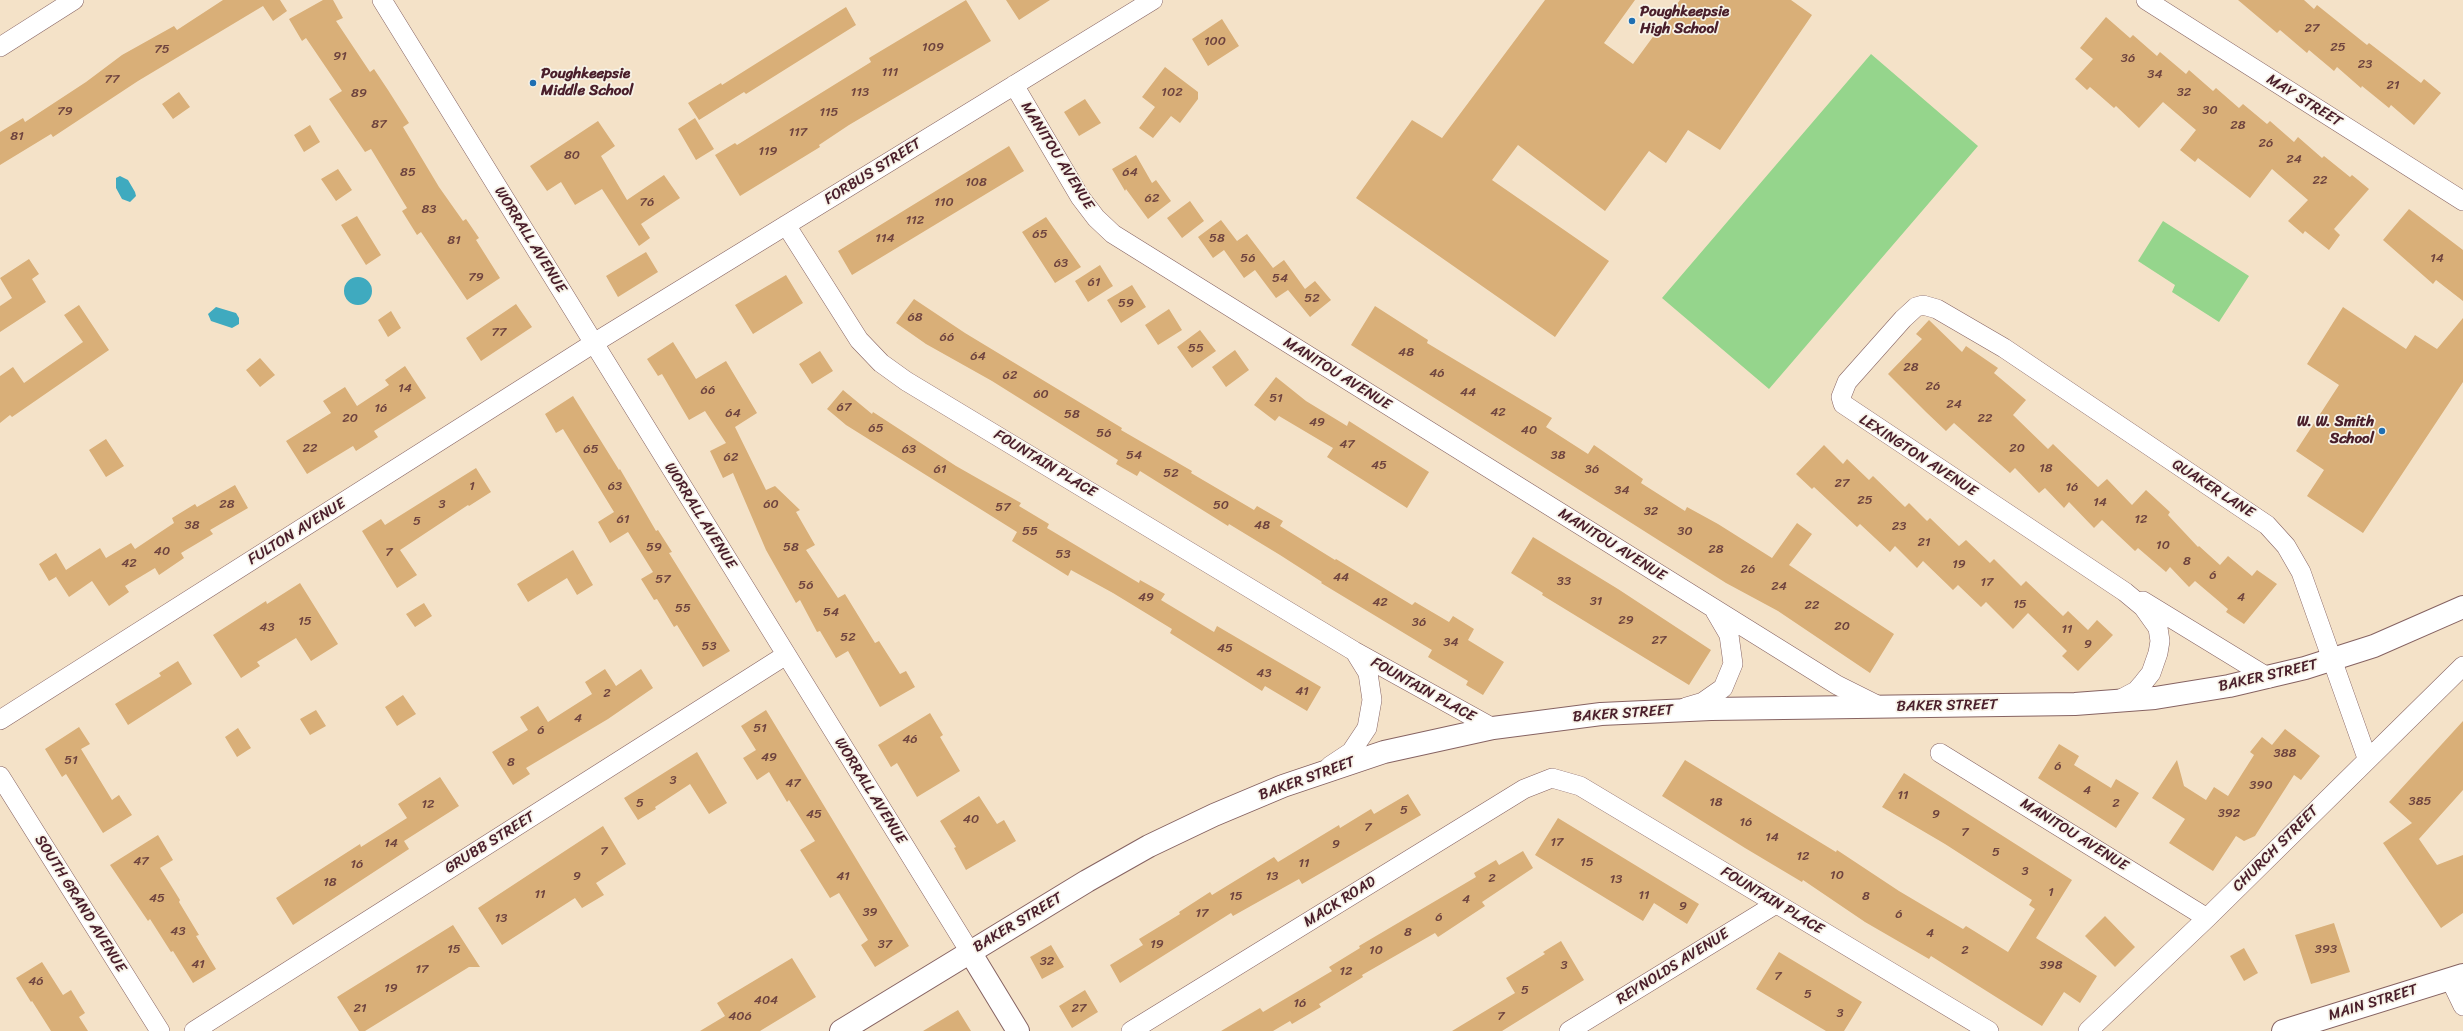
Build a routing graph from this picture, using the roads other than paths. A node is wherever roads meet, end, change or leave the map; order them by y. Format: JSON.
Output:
{"nodes":[{"id":1,"x":74,"y":0,"type":"edge"},
{"id":2,"x":382,"y":0,"type":"edge"},
{"id":3,"x":1153,"y":0,"type":"edge"},
{"id":4,"x":2146,"y":0,"type":"edge"},
{"id":5,"x":0,"y":47,"type":"edge"},
{"id":6,"x":1014,"y":86,"type":"junction"},
{"id":7,"x":2463,"y":201,"type":"edge"},
{"id":8,"x":786,"y":225,"type":"junction"},
{"id":9,"x":1944,"y":313,"type":"joint"},
{"id":10,"x":594,"y":344,"type":"junction"},
{"id":11,"x":2125,"y":592,"type":"junction"},
{"id":12,"x":2463,"y":607,"type":"edge"},
{"id":13,"x":1713,"y":608,"type":"junction"},
{"id":14,"x":1354,"y":651,"type":"junction"},
{"id":15,"x":786,"y":655,"type":"junction"},
{"id":16,"x":2334,"y":660,"type":"junction"},
{"id":17,"x":2463,"y":666,"type":"edge"},
{"id":18,"x":2269,"y":678,"type":"junction"},
{"id":19,"x":2463,"y":678,"type":"edge"},
{"id":20,"x":2441,"y":687,"type":"junction"},
{"id":21,"x":2115,"y":702,"type":"junction"},
{"id":22,"x":1881,"y":707,"type":"junction"},
{"id":23,"x":1674,"y":710,"type":"junction"},
{"id":24,"x":0,"y":720,"type":"edge"},
{"id":25,"x":1493,"y":728,"type":"junction"},
{"id":26,"x":1940,"y":753,"type":"dead end"},
{"id":27,"x":2367,"y":758,"type":"junction"},
{"id":28,"x":1316,"y":774,"type":"junction"},
{"id":29,"x":0,"y":776,"type":"edge"},
{"id":30,"x":1552,"y":778,"type":"joint"},
{"id":31,"x":1776,"y":904,"type":"junction"},
{"id":32,"x":2207,"y":918,"type":"junction"},
{"id":33,"x":970,"y":952,"type":"junction"},
{"id":34,"x":2456,"y":977,"type":"edge"},
{"id":35,"x":2463,"y":1006,"type":"edge"},
{"id":36,"x":160,"y":1031,"type":"edge"},
{"id":37,"x":194,"y":1031,"type":"edge"},
{"id":38,"x":841,"y":1031,"type":"edge"},
{"id":39,"x":1018,"y":1031,"type":"edge"},
{"id":40,"x":1131,"y":1031,"type":"edge"},
{"id":41,"x":1569,"y":1031,"type":"edge"},
{"id":42,"x":1989,"y":1031,"type":"edge"},
{"id":43,"x":2088,"y":1031,"type":"edge"},
{"id":44,"x":2283,"y":1031,"type":"edge"}],
"edges":[{"from":1,"to":5,"type":"street"},
{"from":2,"to":10,"type":"street","name":"WORRALL AVENUE"},
{"from":3,"to":6,"type":"street","name":"FORBUS STREET"},
{"from":4,"to":7,"type":"street","name":"MAY STREET"},
{"from":6,"to":8,"type":"street","name":"FORBUS STREET"},
{"from":6,"to":13,"type":"street","name":"MANITOU AVENUE"},
{"from":8,"to":10,"type":"street","name":"FORBUS STREET"},
{"from":8,"to":14,"type":"street","name":"FOUNTAIN PLACE"},
{"from":9,"to":11,"type":"street","name":"LEXINGTON AVENUE"},
{"from":9,"to":16,"type":"street","name":"QUAKER LANE"},
{"from":10,"to":15,"type":"street","name":"WORRALL AVENUE"},
{"from":10,"to":24,"type":"street","name":"FULTON AVENUE"},
{"from":11,"to":18,"type":"street","name":"LEXINGTON AVENUE"},
{"from":11,"to":21,"type":"street","name":"LEXINGTON AVENUE"},
{"from":12,"to":16,"type":"main road","name":"BAKER STREET"},
{"from":13,"to":22,"type":"street","name":"MANITOU AVENUE"},
{"from":13,"to":23,"type":"street","name":"MANITOU AVENUE"},
{"from":14,"to":25,"type":"street","name":"FOUNTAIN PLACE"},
{"from":14,"to":28,"type":"street","name":"FOUNTAIN PLACE"},
{"from":15,"to":33,"type":"street","name":"WORRALL AVENUE"},
{"from":15,"to":37,"type":"street","name":"GRUBB STREET"},
{"from":16,"to":18,"type":"main road","name":"BAKER STREET"},
{"from":16,"to":27,"type":"street","name":"QUAKER LANE"},
{"from":17,"to":20,"type":"street","name":"CHURCH STREET"},
{"from":18,"to":21,"type":"main road","name":"BAKER STREET"},
{"from":19,"to":20,"type":"street"},
{"from":20,"to":27,"type":"street","name":"CHURCH STREET"},
{"from":21,"to":22,"type":"main road","name":"BAKER STREET"},
{"from":22,"to":23,"type":"main road","name":"BAKER STREET"},
{"from":23,"to":25,"type":"main road","name":"BAKER STREET"},
{"from":25,"to":28,"type":"main road","name":"BAKER STREET"},
{"from":26,"to":32,"type":"street","name":"MANITOU AVENUE"},
{"from":27,"to":32,"type":"street","name":"CHURCH STREET"},
{"from":28,"to":33,"type":"main road","name":"BAKER STREET"},
{"from":29,"to":36,"type":"street","name":"SOUTH GRAND AVENUE"},
{"from":30,"to":31,"type":"street","name":"FOUNTAIN PLACE"},
{"from":30,"to":40,"type":"street","name":"MACK ROAD"},
{"from":31,"to":41,"type":"street","name":"REYNOLDS AVENUE"},
{"from":31,"to":42,"type":"street","name":"FOUNTAIN PLACE"},
{"from":32,"to":43,"type":"street","name":"CHURCH STREET"},
{"from":33,"to":38,"type":"main road","name":"BAKER STREET"},
{"from":33,"to":39,"type":"main road","name":"WORRALL AVENUE"},
{"from":34,"to":35,"type":"street"},
{"from":34,"to":44,"type":"main road","name":"MAIN STREET"}]}
